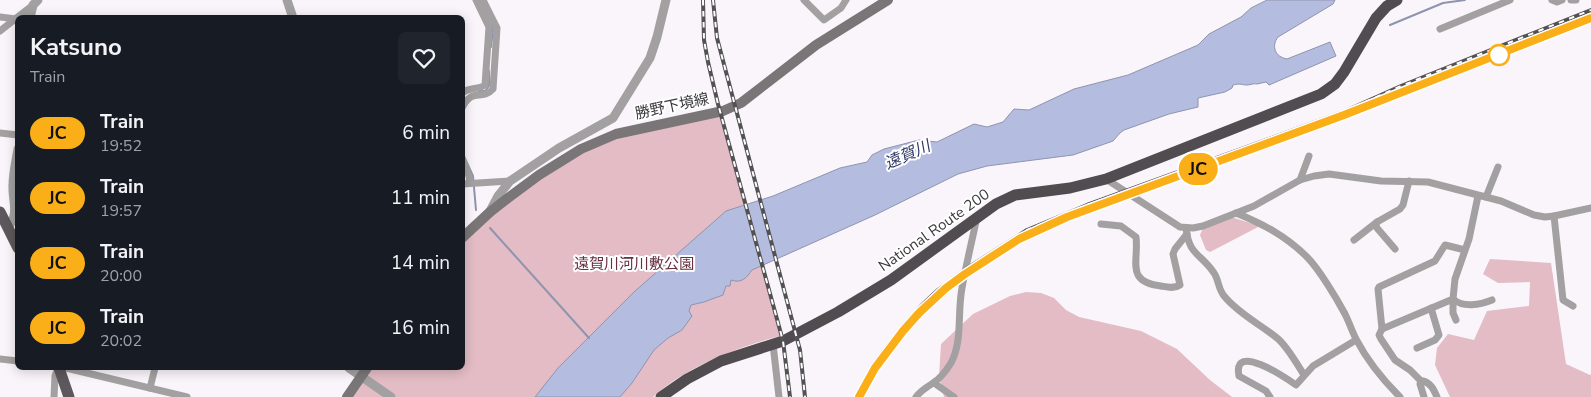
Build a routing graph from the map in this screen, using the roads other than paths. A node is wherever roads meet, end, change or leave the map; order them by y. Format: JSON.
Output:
{"nodes":[{"id":1,"x":286,"y":0,"type":"edge"},
{"id":2,"x":476,"y":0,"type":"edge"},
{"id":3,"x":484,"y":0,"type":"edge"},
{"id":4,"x":666,"y":0,"type":"edge"},
{"id":5,"x":804,"y":0,"type":"edge"},
{"id":6,"x":846,"y":0,"type":"edge"},
{"id":7,"x":888,"y":0,"type":"edge"},
{"id":8,"x":1397,"y":0,"type":"edge"},
{"id":9,"x":1510,"y":0,"type":"edge"},
{"id":10,"x":1552,"y":0,"type":"edge"},
{"id":11,"x":1562,"y":0,"type":"edge"},
{"id":12,"x":1571,"y":0,"type":"edge"},
{"id":13,"x":1576,"y":0,"type":"edge"},
{"id":14,"x":35,"y":3,"type":"edge"},
{"id":15,"x":20,"y":15,"type":"edge"},
{"id":16,"x":31,"y":15,"type":"edge"},
{"id":17,"x":292,"y":15,"type":"edge"},
{"id":18,"x":0,"y":17,"type":"edge"},
{"id":19,"x":15,"y":18,"type":"edge"},
{"id":20,"x":15,"y":19,"type":"edge"},
{"id":21,"x":1440,"y":29,"type":"dead end"},
{"id":22,"x":0,"y":31,"type":"edge"},
{"id":23,"x":465,"y":91,"type":"edge"},
{"id":24,"x":465,"y":103,"type":"edge"},
{"id":25,"x":0,"y":133,"type":"edge"},
{"id":26,"x":15,"y":135,"type":"edge"},
{"id":27,"x":1309,"y":156,"type":"dead end"},
{"id":28,"x":465,"y":165,"type":"edge"},
{"id":29,"x":1498,"y":167,"type":"dead end"},
{"id":30,"x":15,"y":169,"type":"edge"},
{"id":31,"x":1106,"y":179,"type":"junction"},
{"id":32,"x":1300,"y":180,"type":"junction"},
{"id":33,"x":510,"y":181,"type":"junction"},
{"id":34,"x":1410,"y":181,"type":"junction"},
{"id":35,"x":470,"y":183,"type":"edge"},
{"id":36,"x":1478,"y":196,"type":"junction"},
{"id":37,"x":1486,"y":197,"type":"junction"},
{"id":38,"x":15,"y":202,"type":"edge"},
{"id":39,"x":1591,"y":208,"type":"edge"},
{"id":40,"x":0,"y":212,"type":"edge"},
{"id":41,"x":490,"y":212,"type":"junction"},
{"id":42,"x":1236,"y":213,"type":"junction"},
{"id":43,"x":15,"y":215,"type":"edge"},
{"id":44,"x":1554,"y":216,"type":"junction"},
{"id":45,"x":977,"y":217,"type":"junction"},
{"id":46,"x":1378,"y":222,"type":"junction"},
{"id":47,"x":1101,"y":224,"type":"dead end"},
{"id":48,"x":11,"y":229,"type":"edge"},
{"id":49,"x":1187,"y":231,"type":"junction"},
{"id":50,"x":465,"y":235,"type":"edge"},
{"id":51,"x":1354,"y":240,"type":"dead end"},
{"id":52,"x":1395,"y":249,"type":"dead end"},
{"id":53,"x":1465,"y":250,"type":"junction"},
{"id":54,"x":1453,"y":299,"type":"junction"},
{"id":55,"x":1492,"y":300,"type":"dead end"},
{"id":56,"x":1573,"y":306,"type":"dead end"},
{"id":57,"x":1431,"y":308,"type":"junction"},
{"id":58,"x":1456,"y":320,"type":"dead end"},
{"id":59,"x":1382,"y":329,"type":"junction"},
{"id":60,"x":1356,"y":340,"type":"junction"},
{"id":61,"x":773,"y":344,"type":"junction"},
{"id":62,"x":1417,"y":348,"type":"dead end"},
{"id":63,"x":0,"y":359,"type":"edge"},
{"id":64,"x":15,"y":361,"type":"edge"},
{"id":65,"x":58,"y":370,"type":"edge"},
{"id":66,"x":60,"y":370,"type":"edge"},
{"id":67,"x":74,"y":370,"type":"edge"},
{"id":68,"x":154,"y":370,"type":"edge"},
{"id":69,"x":366,"y":374,"type":"edge"},
{"id":70,"x":1304,"y":375,"type":"junction"},
{"id":71,"x":1422,"y":382,"type":"junction"},
{"id":72,"x":934,"y":383,"type":"junction"},
{"id":73,"x":150,"y":388,"type":"junction"},
{"id":74,"x":54,"y":397,"type":"edge"},
{"id":75,"x":69,"y":397,"type":"edge"},
{"id":76,"x":187,"y":397,"type":"edge"},
{"id":77,"x":347,"y":397,"type":"edge"},
{"id":78,"x":391,"y":397,"type":"edge"},
{"id":79,"x":661,"y":397,"type":"edge"},
{"id":80,"x":779,"y":397,"type":"edge"},
{"id":81,"x":916,"y":397,"type":"edge"},
{"id":82,"x":954,"y":397,"type":"edge"},
{"id":83,"x":1270,"y":397,"type":"edge"},
{"id":84,"x":1400,"y":397,"type":"edge"},
{"id":85,"x":1424,"y":397,"type":"edge"},
{"id":86,"x":1437,"y":397,"type":"edge"}],
"edges":[{"from":1,"to":17,"type":"street"},
{"from":2,"to":23,"type":"street"},
{"from":3,"to":24,"type":"street"},
{"from":4,"to":33,"type":"street"},
{"from":5,"to":6,"type":"street"},
{"from":7,"to":41,"type":"main road","name":"勝野下境線"},
{"from":8,"to":31,"type":"highway","name":"National Route 200"},
{"from":9,"to":21,"type":"street"},
{"from":10,"to":11,"type":"street"},
{"from":12,"to":13,"type":"street"},
{"from":14,"to":15,"type":"street"},
{"from":14,"to":16,"type":"street"},
{"from":18,"to":19,"type":"street"},
{"from":20,"to":22,"type":"street"},
{"from":25,"to":26,"type":"street"},
{"from":27,"to":32,"type":"street"},
{"from":28,"to":35,"type":"street"},
{"from":29,"to":37,"type":"street"},
{"from":30,"to":38,"type":"street"},
{"from":31,"to":45,"type":"highway","name":"National Route 200"},
{"from":31,"to":49,"type":"street"},
{"from":32,"to":34,"type":"street"},
{"from":32,"to":42,"type":"street"},
{"from":33,"to":35,"type":"street"},
{"from":33,"to":41,"type":"street"},
{"from":34,"to":36,"type":"street"},
{"from":34,"to":46,"type":"street"},
{"from":36,"to":37,"type":"street"},
{"from":36,"to":53,"type":"street"},
{"from":37,"to":44,"type":"street"},
{"from":39,"to":44,"type":"street"},
{"from":40,"to":48,"type":"main road"},
{"from":41,"to":50,"type":"main road","name":"勝野下境線"},
{"from":42,"to":49,"type":"street"},
{"from":42,"to":60,"type":"street"},
{"from":43,"to":48,"type":"street"},
{"from":44,"to":56,"type":"street"},
{"from":45,"to":61,"type":"highway","name":"National Route 200"},
{"from":45,"to":72,"type":"street"},
{"from":46,"to":51,"type":"street"},
{"from":46,"to":52,"type":"street"},
{"from":47,"to":49,"type":"street"},
{"from":49,"to":70,"type":"street"},
{"from":53,"to":54,"type":"street"},
{"from":53,"to":59,"type":"street"},
{"from":54,"to":55,"type":"street"},
{"from":54,"to":57,"type":"street"},
{"from":54,"to":58,"type":"street"},
{"from":57,"to":59,"type":"street"},
{"from":57,"to":62,"type":"street"},
{"from":59,"to":71,"type":"street"},
{"from":60,"to":70,"type":"street"},
{"from":60,"to":84,"type":"street"},
{"from":61,"to":79,"type":"highway","name":"National Route 200"},
{"from":61,"to":80,"type":"street"},
{"from":63,"to":64,"type":"street"},
{"from":65,"to":74,"type":"street"},
{"from":66,"to":75,"type":"main road"},
{"from":67,"to":73,"type":"street"},
{"from":68,"to":73,"type":"street"},
{"from":69,"to":77,"type":"main road"},
{"from":69,"to":78,"type":"street"},
{"from":70,"to":83,"type":"street"},
{"from":71,"to":85,"type":"street"},
{"from":71,"to":86,"type":"street"},
{"from":72,"to":81,"type":"street"},
{"from":72,"to":82,"type":"street"},
{"from":73,"to":76,"type":"street"}]}
